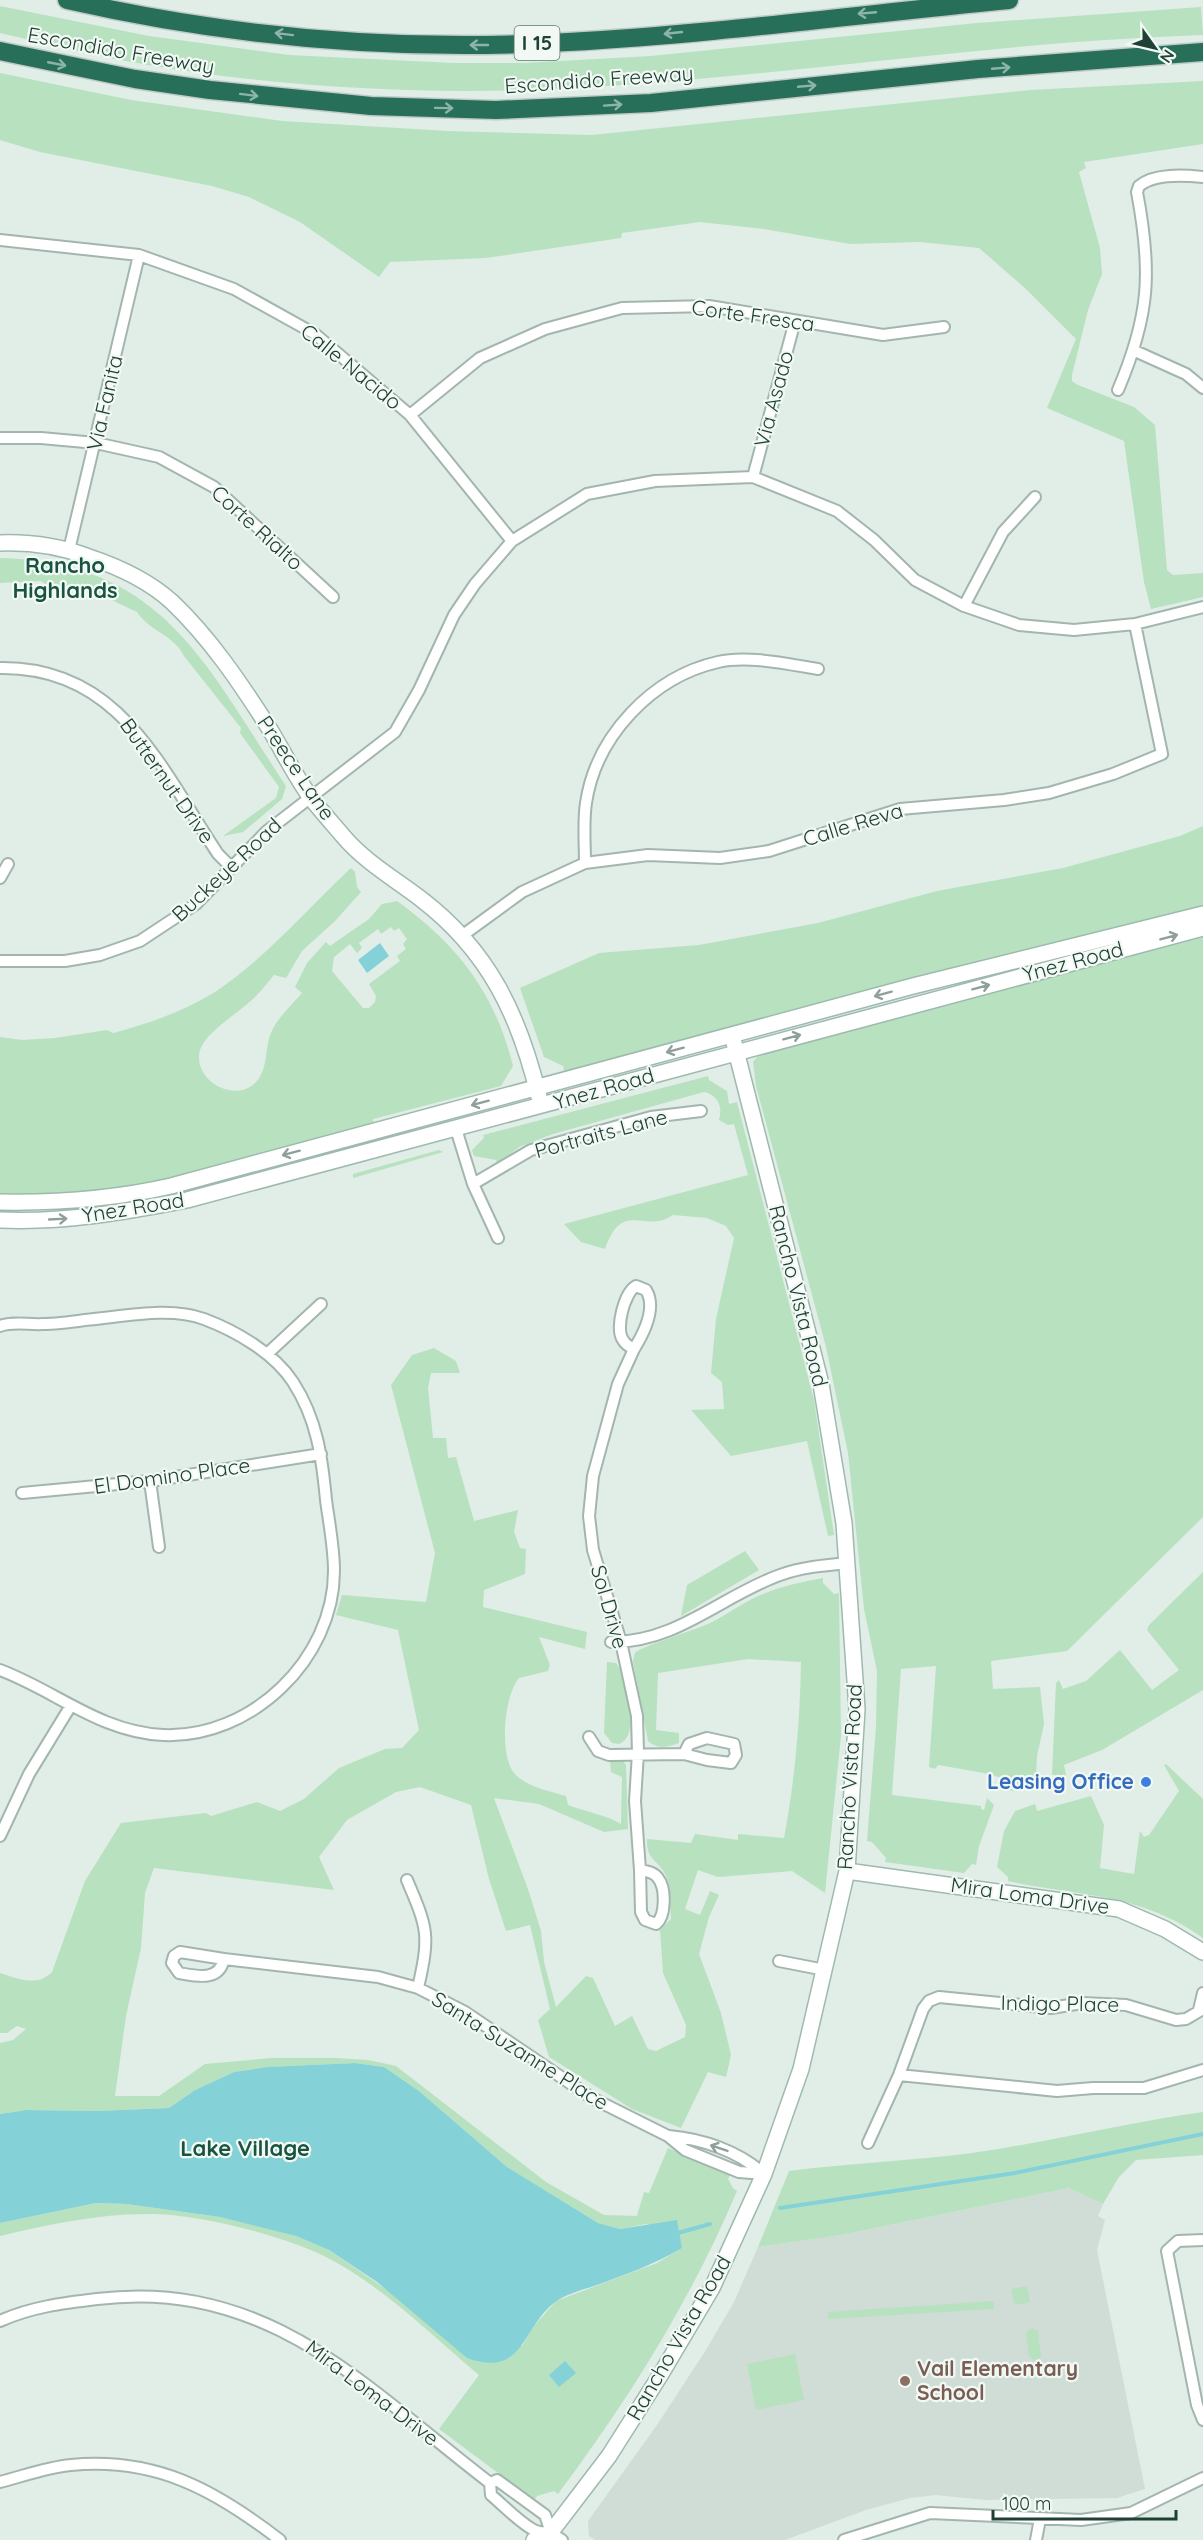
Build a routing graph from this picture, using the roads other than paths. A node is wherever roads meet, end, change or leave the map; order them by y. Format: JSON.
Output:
{"nodes":[{"id":1,"x":67,"y":0,"type":"edge"},
{"id":2,"x":1009,"y":0,"type":"edge"},
{"id":3,"x":0,"y":51,"type":"edge"},
{"id":4,"x":1203,"y":52,"type":"edge"},
{"id":5,"x":1203,"y":177,"type":"edge"},
{"id":6,"x":0,"y":240,"type":"edge"},
{"id":7,"x":139,"y":255,"type":"junction"},
{"id":8,"x":795,"y":321,"type":"junction"},
{"id":9,"x":944,"y":327,"type":"dead end"},
{"id":10,"x":1134,"y":351,"type":"junction"},
{"id":11,"x":1203,"y":388,"type":"edge"},
{"id":12,"x":1118,"y":390,"type":"dead end"},
{"id":13,"x":410,"y":415,"type":"junction"},
{"id":14,"x":0,"y":438,"type":"edge"},
{"id":15,"x":96,"y":443,"type":"junction"},
{"id":16,"x":753,"y":477,"type":"junction"},
{"id":17,"x":1035,"y":497,"type":"dead end"},
{"id":18,"x":512,"y":541,"type":"junction"},
{"id":19,"x":0,"y":543,"type":"edge"},
{"id":20,"x":69,"y":550,"type":"junction"},
{"id":21,"x":333,"y":597,"type":"dead end"},
{"id":22,"x":964,"y":606,"type":"junction"},
{"id":23,"x":1203,"y":607,"type":"edge"},
{"id":24,"x":1135,"y":624,"type":"junction"},
{"id":25,"x":0,"y":668,"type":"edge"},
{"id":26,"x":818,"y":669,"type":"dead end"},
{"id":27,"x":311,"y":798,"type":"junction"},
{"id":28,"x":585,"y":863,"type":"junction"},
{"id":29,"x":8,"y":864,"type":"dead end"},
{"id":30,"x":231,"y":867,"type":"junction"},
{"id":31,"x":0,"y":878,"type":"edge"},
{"id":32,"x":1203,"y":914,"type":"edge"},
{"id":33,"x":1203,"y":928,"type":"edge"},
{"id":34,"x":463,"y":935,"type":"junction"},
{"id":35,"x":0,"y":961,"type":"edge"},
{"id":36,"x":732,"y":1035,"type":"junction"},
{"id":37,"x":736,"y":1052,"type":"junction"},
{"id":38,"x":536,"y":1088,"type":"junction"},
{"id":39,"x":541,"y":1106,"type":"junction"},
{"id":40,"x":701,"y":1111,"type":"dead end"},
{"id":41,"x":456,"y":1129,"type":"junction"},
{"id":42,"x":473,"y":1184,"type":"junction"},
{"id":43,"x":0,"y":1203,"type":"edge"},
{"id":44,"x":0,"y":1220,"type":"edge"},
{"id":45,"x":498,"y":1238,"type":"dead end"},
{"id":46,"x":321,"y":1304,"type":"dead end"},
{"id":47,"x":2,"y":1323,"type":"edge"},
{"id":48,"x":634,"y":1349,"type":"junction"},
{"id":49,"x":267,"y":1354,"type":"junction"},
{"id":50,"x":321,"y":1454,"type":"junction"},
{"id":51,"x":150,"y":1481,"type":"junction"},
{"id":52,"x":22,"y":1493,"type":"dead end"},
{"id":53,"x":159,"y":1547,"type":"dead end"},
{"id":54,"x":848,"y":1563,"type":"junction"},
{"id":55,"x":616,"y":1642,"type":"junction"},
{"id":56,"x":0,"y":1670,"type":"edge"},
{"id":57,"x":70,"y":1707,"type":"junction"},
{"id":58,"x":589,"y":1737,"type":"dead end"},
{"id":59,"x":638,"y":1753,"type":"junction"},
{"id":60,"x":684,"y":1754,"type":"dead end"},
{"id":61,"x":0,"y":1836,"type":"edge"},
{"id":62,"x":640,"y":1870,"type":"junction"},
{"id":63,"x":847,"y":1871,"type":"junction"},
{"id":64,"x":407,"y":1880,"type":"dead end"},
{"id":65,"x":1203,"y":1952,"type":"edge"},
{"id":66,"x":224,"y":1959,"type":"dead end"},
{"id":67,"x":779,"y":1961,"type":"dead end"},
{"id":68,"x":825,"y":1970,"type":"junction"},
{"id":69,"x":418,"y":1988,"type":"junction"},
{"id":70,"x":1203,"y":1993,"type":"edge"},
{"id":71,"x":1201,"y":2009,"type":"edge"},
{"id":72,"x":1203,"y":2070,"type":"edge"},
{"id":73,"x":899,"y":2075,"type":"junction"},
{"id":74,"x":668,"y":2136,"type":"junction"},
{"id":75,"x":868,"y":2143,"type":"dead end"},
{"id":76,"x":764,"y":2174,"type":"junction"},
{"id":77,"x":1203,"y":2240,"type":"edge"},
{"id":78,"x":0,"y":2321,"type":"edge"},
{"id":79,"x":1203,"y":2420,"type":"edge"},
{"id":80,"x":1203,"y":2478,"type":"edge"},
{"id":81,"x":0,"y":2482,"type":"edge"},
{"id":82,"x":490,"y":2483,"type":"junction"},
{"id":83,"x":1040,"y":2519,"type":"junction"},
{"id":84,"x":554,"y":2537,"type":"edge"},
{"id":85,"x":857,"y":2538,"type":"edge"},
{"id":86,"x":280,"y":2540,"type":"edge"},
{"id":87,"x":534,"y":2540,"type":"edge"},
{"id":88,"x":844,"y":2540,"type":"edge"},
{"id":89,"x":1036,"y":2540,"type":"edge"}],
"edges":[{"from":2,"to":1,"type":"highway","name":"Escondido Freeway","number":"I 15","one_way":true},
{"from":3,"to":4,"type":"highway","name":"Escondido Freeway","one_way":true},
{"from":5,"to":10,"type":"street"},
{"from":6,"to":7,"type":"street","name":"Calle Nacido"},
{"from":7,"to":13,"type":"street","name":"Calle Nacido"},
{"from":7,"to":15,"type":"street","name":"Via Fanita"},
{"from":8,"to":9,"type":"street","name":"Corte Fresca"},
{"from":8,"to":13,"type":"street","name":"Corte Fresca"},
{"from":8,"to":16,"type":"street","name":"Via Asado"},
{"from":10,"to":11,"type":"street"},
{"from":10,"to":12,"type":"street"},
{"from":13,"to":18,"type":"street","name":"Calle Nacido"},
{"from":14,"to":15,"type":"street","name":"Corte Rialto"},
{"from":15,"to":20,"type":"street","name":"Via Fanita"},
{"from":15,"to":21,"type":"street","name":"Corte Rialto"},
{"from":16,"to":18,"type":"street","name":"Buckeye Road"},
{"from":16,"to":22,"type":"street"},
{"from":17,"to":22,"type":"street"},
{"from":18,"to":27,"type":"street","name":"Buckeye Road"},
{"from":19,"to":20,"type":"main road","name":"Preece Lane"},
{"from":20,"to":27,"type":"main road","name":"Preece Lane"},
{"from":22,"to":24,"type":"street"},
{"from":23,"to":24,"type":"street"},
{"from":24,"to":28,"type":"street","name":"Calle Reva"},
{"from":25,"to":30,"type":"street","name":"Butternut Drive"},
{"from":26,"to":28,"type":"street"},
{"from":27,"to":30,"type":"street","name":"Buckeye Road"},
{"from":27,"to":34,"type":"main road","name":"Preece Lane"},
{"from":28,"to":34,"type":"street","name":"Calle Reva"},
{"from":29,"to":31,"type":"street"},
{"from":30,"to":35,"type":"street","name":"Buckeye Road"},
{"from":32,"to":36,"type":"main road","name":"Ynez Road","one_way":true},
{"from":37,"to":33,"type":"main road","name":"Ynez Road","one_way":true},
{"from":34,"to":38,"type":"main road","name":"Preece Lane"},
{"from":36,"to":37,"type":"main road","name":"Rancho Vista Road"},
{"from":36,"to":38,"type":"main road","name":"Ynez Road","one_way":true},
{"from":37,"to":39,"type":"main road","name":"Ynez Road"},
{"from":37,"to":54,"type":"main road","name":"Rancho Vista Road"},
{"from":38,"to":39,"type":"main road","name":"Preece Lane"},
{"from":38,"to":43,"type":"main road","name":"Ynez Road","one_way":true},
{"from":39,"to":41,"type":"main road","name":"Ynez Road"},
{"from":40,"to":42,"type":"street","name":"Portraits Lane"},
{"from":41,"to":42,"type":"street"},
{"from":44,"to":41,"type":"main road","name":"Ynez Road","one_way":true},
{"from":42,"to":45,"type":"street"},
{"from":46,"to":49,"type":"street"},
{"from":47,"to":49,"type":"street"},
{"from":48,"to":48,"type":"street","name":"Sol Drive"},
{"from":48,"to":55,"type":"street","name":"Sol Drive"},
{"from":49,"to":50,"type":"street"},
{"from":50,"to":51,"type":"street","name":"El Domino Place"},
{"from":50,"to":57,"type":"street"},
{"from":51,"to":52,"type":"street","name":"El Domino Place"},
{"from":51,"to":53,"type":"street"},
{"from":54,"to":55,"type":"street"},
{"from":54,"to":63,"type":"main road","name":"Rancho Vista Road"},
{"from":55,"to":59,"type":"street","name":"Sol Drive"},
{"from":56,"to":57,"type":"street"},
{"from":57,"to":61,"type":"street"},
{"from":58,"to":59,"type":"street"},
{"from":59,"to":60,"type":"street"},
{"from":59,"to":62,"type":"street","name":"Sol Drive"},
{"from":62,"to":62,"type":"street","name":"Sol Drive"},
{"from":63,"to":65,"type":"main road","name":"Mira Loma Drive"},
{"from":63,"to":68,"type":"main road","name":"Rancho Vista Road"},
{"from":64,"to":69,"type":"street"},
{"from":66,"to":69,"type":"street","name":"Santa Suzanne Place"},
{"from":67,"to":68,"type":"street"},
{"from":68,"to":76,"type":"main road","name":"Rancho Vista Road"},
{"from":69,"to":74,"type":"street","name":"Santa Suzanne Place"},
{"from":70,"to":71,"type":"street","name":"Indigo Place"},
{"from":71,"to":73,"type":"street","name":"Indigo Place"},
{"from":72,"to":73,"type":"street"},
{"from":73,"to":75,"type":"street","name":"Indigo Place"},
{"from":74,"to":76,"type":"street","name":"Santa Suzanne Place"},
{"from":76,"to":74,"type":"street","name":"Santa Suzanne Place","one_way":true},
{"from":76,"to":84,"type":"main road","name":"Rancho Vista Road"},
{"from":77,"to":79,"type":"street"},
{"from":78,"to":82,"type":"street","name":"Mira Loma Drive"},
{"from":80,"to":83,"type":"street"},
{"from":81,"to":86,"type":"street"},
{"from":82,"to":84,"type":"street","name":"Mira Loma Drive"},
{"from":82,"to":84,"type":"street","name":"Mira Loma Drive"},
{"from":83,"to":85,"type":"street"},
{"from":83,"to":89,"type":"street"},
{"from":84,"to":87,"type":"main road","name":"Rancho Vista Road"},
{"from":85,"to":88,"type":"street"}]}
